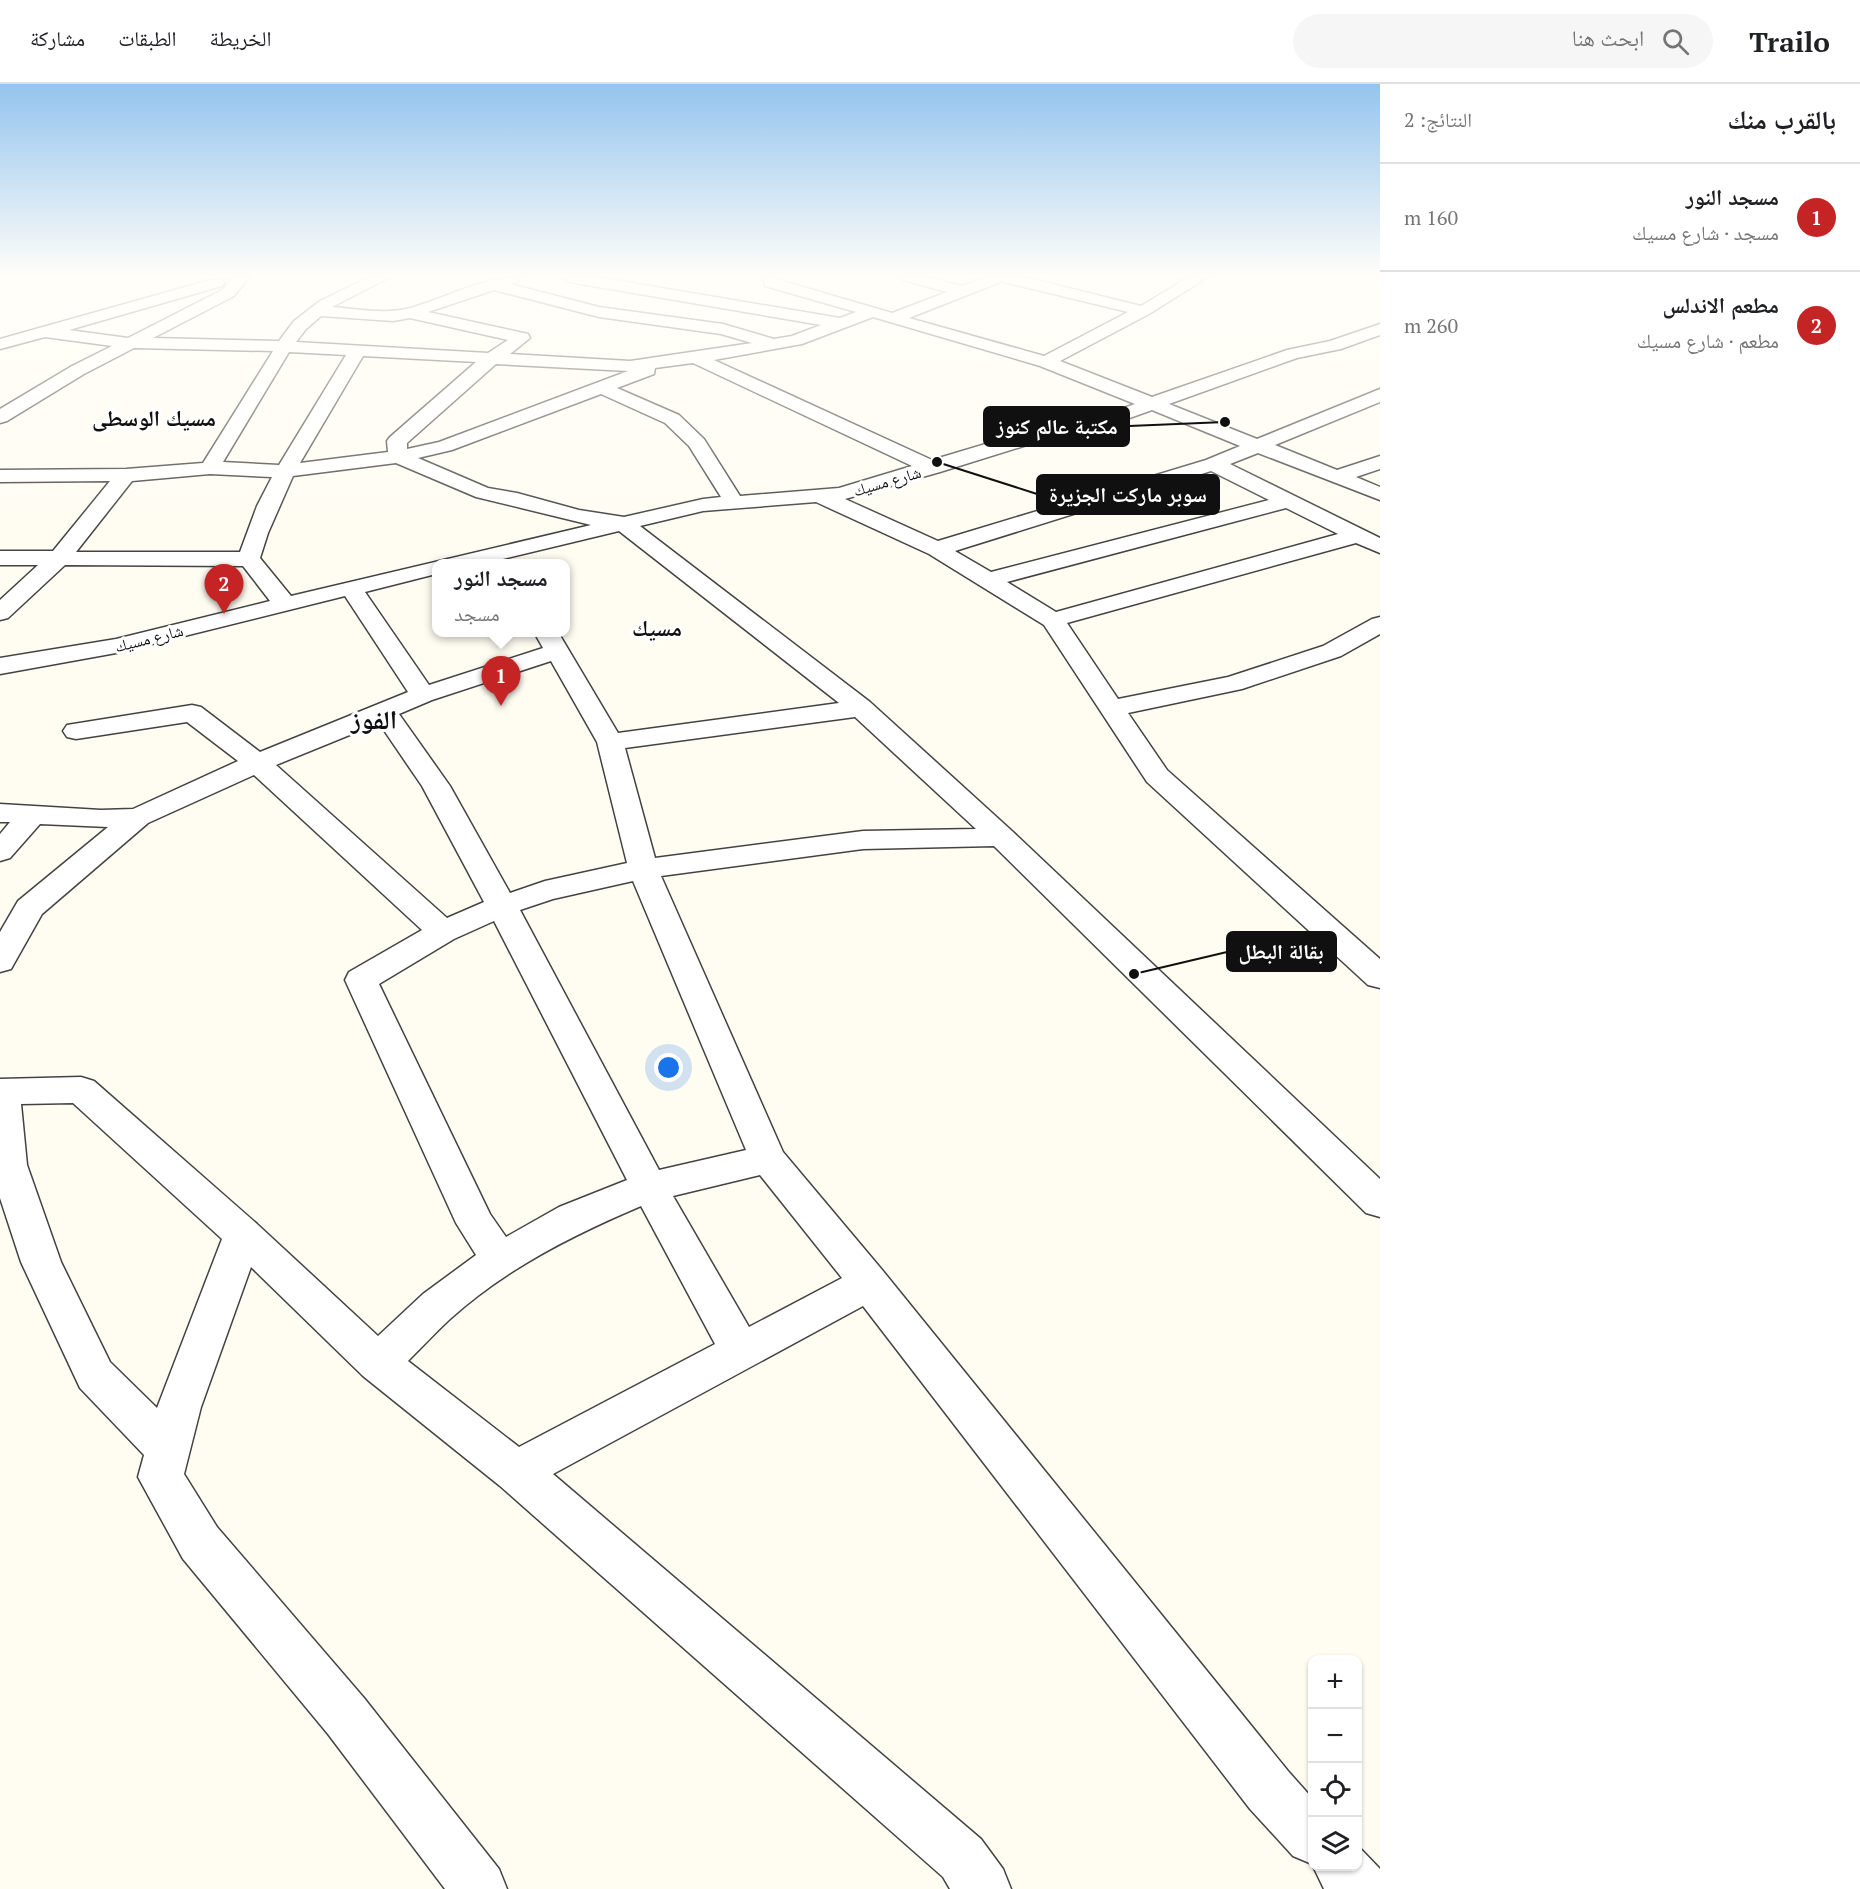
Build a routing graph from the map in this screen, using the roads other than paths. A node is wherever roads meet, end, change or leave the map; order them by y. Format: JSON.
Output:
{"nodes":[{"id":1,"x":95,"y":361,"type":"edge"},
{"id":2,"x":275,"y":361,"type":"edge"},
{"id":3,"x":351,"y":361,"type":"edge"},
{"id":4,"x":488,"y":361,"type":"edge"},
{"id":5,"x":548,"y":361,"type":"edge"},
{"id":6,"x":669,"y":361,"type":"edge"},
{"id":7,"x":703,"y":361,"type":"edge"},
{"id":8,"x":1249,"y":361,"type":"edge"},
{"id":9,"x":1257,"y":361,"type":"edge"},
{"id":10,"x":663,"y":362,"type":"junction"},
{"id":11,"x":1046,"y":362,"type":"edge"},
{"id":12,"x":602,"y":388,"type":"junction"},
{"id":13,"x":1127,"y":395,"type":"junction"},
{"id":14,"x":1380,"y":395,"type":"edge"},
{"id":15,"x":1151,"y":405,"type":"junction"},
{"id":16,"x":0,"y":417,"type":"edge"},
{"id":17,"x":1083,"y":421,"type":"junction"},
{"id":18,"x":1258,"y":445,"type":"junction"},
{"id":19,"x":398,"y":457,"type":"junction"},
{"id":20,"x":1380,"y":462,"type":"edge"},
{"id":21,"x":1213,"y":464,"type":"junction"},
{"id":22,"x":210,"y":468,"type":"junction"},
{"id":23,"x":933,"y":468,"type":"junction"},
{"id":24,"x":286,"y":471,"type":"junction"},
{"id":25,"x":126,"y":475,"type":"junction"},
{"id":26,"x":0,"y":476,"type":"edge"},
{"id":27,"x":1336,"y":477,"type":"junction"},
{"id":28,"x":1380,"y":494,"type":"edge"},
{"id":29,"x":822,"y":497,"type":"junction"},
{"id":30,"x":1288,"y":501,"type":"junction"},
{"id":31,"x":734,"y":502,"type":"junction"},
{"id":32,"x":622,"y":523,"type":"junction"},
{"id":33,"x":1359,"y":535,"type":"junction"},
{"id":34,"x":1380,"y":546,"type":"edge"},
{"id":35,"x":937,"y":549,"type":"junction"},
{"id":36,"x":0,"y":558,"type":"edge"},
{"id":37,"x":59,"y":558,"type":"junction"},
{"id":38,"x":501,"y":558,"type":"edge"},
{"id":39,"x":249,"y":559,"type":"junction"},
{"id":40,"x":432,"y":568,"type":"edge"},
{"id":41,"x":987,"y":580,"type":"junction"},
{"id":42,"x":350,"y":587,"type":"junction"},
{"id":43,"x":285,"y":604,"type":"junction"},
{"id":44,"x":0,"y":613,"type":"edge"},
{"id":45,"x":1053,"y":620,"type":"junction"},
{"id":46,"x":1380,"y":624,"type":"edge"},
{"id":47,"x":552,"y":642,"type":"edge"},
{"id":48,"x":9,"y":664,"type":"edge"},
{"id":49,"x":0,"y":682,"type":"edge"},
{"id":50,"x":423,"y":695,"type":"junction"},
{"id":51,"x":861,"y":708,"type":"junction"},
{"id":52,"x":1111,"y":708,"type":"junction"},
{"id":53,"x":384,"y":711,"type":"junction"},
{"id":54,"x":76,"y":731,"type":"dead end"},
{"id":55,"x":610,"y":742,"type":"junction"},
{"id":56,"x":257,"y":764,"type":"junction"},
{"id":57,"x":0,"y":813,"type":"edge"},
{"id":58,"x":32,"y":814,"type":"junction"},
{"id":59,"x":138,"y":817,"type":"junction"},
{"id":60,"x":1002,"y":837,"type":"junction"},
{"id":61,"x":0,"y":852,"type":"edge"},
{"id":62,"x":643,"y":870,"type":"junction"},
{"id":63,"x":502,"y":906,"type":"junction"},
{"id":64,"x":443,"y":932,"type":"junction"},
{"id":65,"x":0,"y":961,"type":"edge"},
{"id":66,"x":1380,"y":977,"type":"edge"},
{"id":67,"x":1,"y":1092,"type":"edge"},
{"id":68,"x":768,"y":1159,"type":"junction"},
{"id":69,"x":649,"y":1187,"type":"junction"},
{"id":70,"x":1380,"y":1202,"type":"edge"},
{"id":71,"x":243,"y":1235,"type":"junction"},
{"id":72,"x":500,"y":1259,"type":"junction"},
{"id":73,"x":869,"y":1283,"type":"junction"},
{"id":74,"x":741,"y":1352,"type":"junction"},
{"id":75,"x":378,"y":1364,"type":"junction"},
{"id":76,"x":168,"y":1449,"type":"junction"},
{"id":77,"x":516,"y":1471,"type":"junction"},
{"id":78,"x":1308,"y":1833,"type":"edge"},
{"id":79,"x":1345,"y":1871,"type":"edge"},
{"id":80,"x":479,"y":1889,"type":"edge"},
{"id":81,"x":983,"y":1889,"type":"edge"},
{"id":82,"x":1361,"y":1889,"type":"edge"}],
"edges":[{"from":1,"to":16,"type":"street"},
{"from":2,"to":22,"type":"street"},
{"from":3,"to":24,"type":"street"},
{"from":4,"to":19,"type":"street"},
{"from":5,"to":10,"type":"street"},
{"from":6,"to":10,"type":"street"},
{"from":7,"to":23,"type":"street"},
{"from":8,"to":13,"type":"street"},
{"from":9,"to":15,"type":"street","name":"شارع مسيك"},
{"from":10,"to":12,"type":"street"},
{"from":11,"to":13,"type":"street"},
{"from":12,"to":19,"type":"street"},
{"from":12,"to":31,"type":"street"},
{"from":13,"to":15,"type":"street"},
{"from":13,"to":17,"type":"street"},
{"from":14,"to":18,"type":"street"},
{"from":15,"to":17,"type":"street","name":"شارع مسيك"},
{"from":15,"to":18,"type":"street"},
{"from":17,"to":23,"type":"street","name":"شارع مسيك"},
{"from":18,"to":21,"type":"street"},
{"from":18,"to":27,"type":"street"},
{"from":19,"to":24,"type":"street"},
{"from":19,"to":32,"type":"street"},
{"from":20,"to":27,"type":"street"},
{"from":21,"to":30,"type":"street"},
{"from":21,"to":35,"type":"street"},
{"from":22,"to":24,"type":"street"},
{"from":22,"to":25,"type":"street"},
{"from":23,"to":29,"type":"street","name":"شارع مسيك"},
{"from":24,"to":39,"type":"street"},
{"from":25,"to":26,"type":"street"},
{"from":25,"to":37,"type":"street"},
{"from":27,"to":28,"type":"street"},
{"from":29,"to":31,"type":"street","name":"شارع مسيك"},
{"from":29,"to":35,"type":"street"},
{"from":30,"to":33,"type":"street"},
{"from":30,"to":41,"type":"street"},
{"from":31,"to":32,"type":"street","name":"شارع مسيك"},
{"from":32,"to":38,"type":"street","name":"شارع مسيك"},
{"from":32,"to":51,"type":"street"},
{"from":33,"to":34,"type":"street"},
{"from":33,"to":45,"type":"street"},
{"from":35,"to":41,"type":"street"},
{"from":36,"to":37,"type":"street"},
{"from":37,"to":39,"type":"street"},
{"from":37,"to":44,"type":"street"},
{"from":39,"to":43,"type":"street"},
{"from":40,"to":42,"type":"street","name":"شارع مسيك"},
{"from":41,"to":45,"type":"street"},
{"from":42,"to":43,"type":"street","name":"شارع مسيك"},
{"from":42,"to":50,"type":"street"},
{"from":43,"to":48,"type":"street","name":"شارع مسيك"},
{"from":45,"to":52,"type":"street"},
{"from":46,"to":52,"type":"street"},
{"from":47,"to":50,"type":"street"},
{"from":47,"to":55,"type":"street"},
{"from":48,"to":49,"type":"street"},
{"from":50,"to":53,"type":"street"},
{"from":51,"to":55,"type":"street"},
{"from":51,"to":60,"type":"street"},
{"from":52,"to":66,"type":"street"},
{"from":53,"to":56,"type":"street"},
{"from":53,"to":63,"type":"street"},
{"from":54,"to":56,"type":"street"},
{"from":55,"to":62,"type":"street"},
{"from":56,"to":59,"type":"street"},
{"from":56,"to":64,"type":"street"},
{"from":57,"to":58,"type":"street"},
{"from":58,"to":59,"type":"street"},
{"from":58,"to":61,"type":"street"},
{"from":59,"to":65,"type":"street"},
{"from":60,"to":62,"type":"street"},
{"from":60,"to":70,"type":"street"},
{"from":62,"to":63,"type":"street"},
{"from":62,"to":68,"type":"street"},
{"from":63,"to":64,"type":"street"},
{"from":63,"to":69,"type":"street"},
{"from":64,"to":72,"type":"street"},
{"from":67,"to":71,"type":"street"},
{"from":67,"to":76,"type":"street"},
{"from":68,"to":69,"type":"street"},
{"from":68,"to":73,"type":"street"},
{"from":69,"to":72,"type":"street"},
{"from":69,"to":74,"type":"street"},
{"from":71,"to":75,"type":"street"},
{"from":71,"to":76,"type":"street"},
{"from":72,"to":75,"type":"street"},
{"from":73,"to":74,"type":"street"},
{"from":73,"to":78,"type":"street"},
{"from":74,"to":77,"type":"street"},
{"from":75,"to":77,"type":"street"},
{"from":76,"to":80,"type":"street"},
{"from":77,"to":81,"type":"street"},
{"from":79,"to":82,"type":"street"}]}
